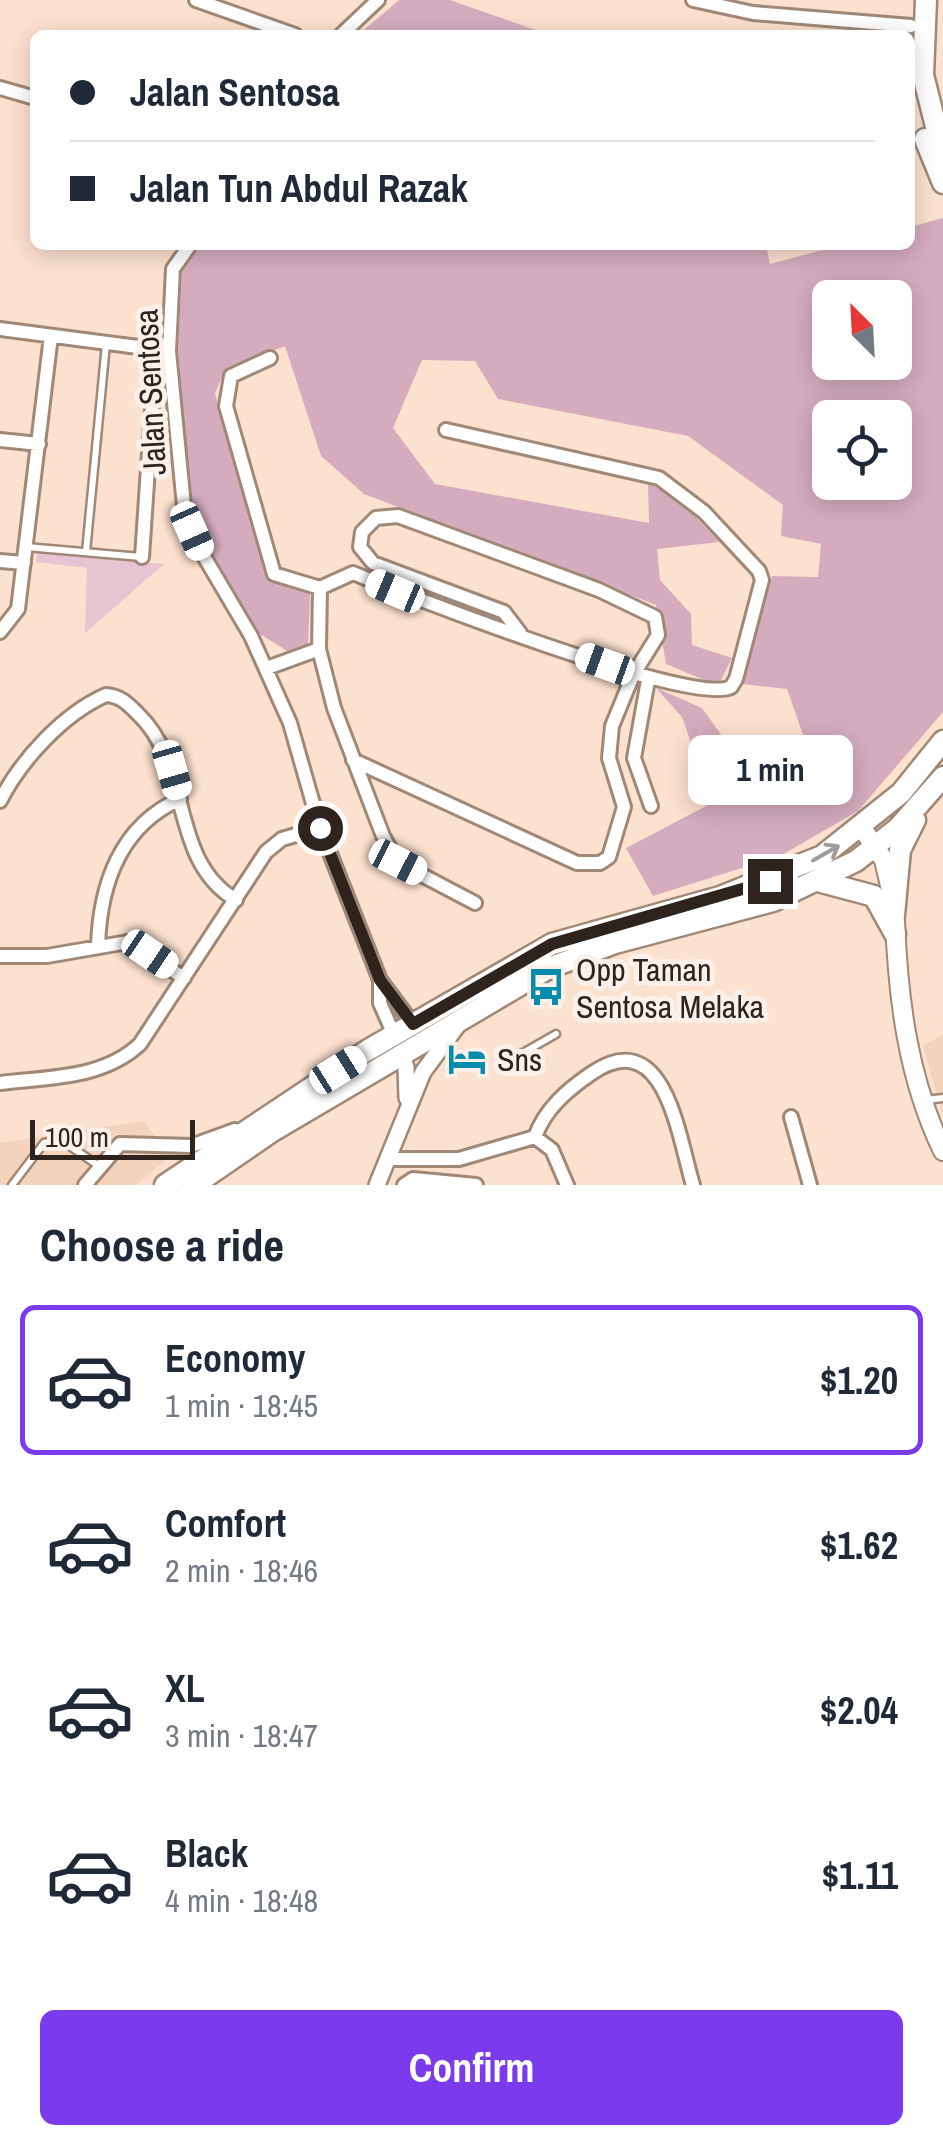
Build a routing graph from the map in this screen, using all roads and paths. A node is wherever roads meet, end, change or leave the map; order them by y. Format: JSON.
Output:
{"nodes":[{"id":1,"x":196,"y":0,"type":"edge"},
{"id":2,"x":378,"y":0,"type":"edge"},
{"id":3,"x":693,"y":0,"type":"edge"},
{"id":4,"x":777,"y":0,"type":"edge"},
{"id":5,"x":913,"y":0,"type":"edge"},
{"id":6,"x":926,"y":0,"type":"edge"},
{"id":7,"x":241,"y":7,"type":"edge"},
{"id":8,"x":775,"y":16,"type":"junction"},
{"id":9,"x":286,"y":30,"type":"edge"},
{"id":10,"x":346,"y":30,"type":"edge"},
{"id":11,"x":893,"y":30,"type":"edge"},
{"id":12,"x":910,"y":30,"type":"edge"},
{"id":13,"x":0,"y":88,"type":"edge"},
{"id":14,"x":30,"y":97,"type":"edge"},
{"id":15,"x":915,"y":97,"type":"edge"},
{"id":16,"x":943,"y":154,"type":"edge"},
{"id":17,"x":943,"y":183,"type":"edge"},
{"id":18,"x":187,"y":250,"type":"edge"},
{"id":19,"x":0,"y":329,"type":"edge"},
{"id":20,"x":51,"y":336,"type":"junction"},
{"id":21,"x":106,"y":343,"type":"junction"},
{"id":22,"x":163,"y":350,"type":"junction"},
{"id":23,"x":270,"y":358,"type":"dead end"},
{"id":24,"x":446,"y":430,"type":"dead end"},
{"id":25,"x":0,"y":440,"type":"edge"},
{"id":26,"x":38,"y":444,"type":"junction"},
{"id":27,"x":26,"y":546,"type":"junction"},
{"id":28,"x":86,"y":552,"type":"junction"},
{"id":29,"x":142,"y":558,"type":"joint"},
{"id":30,"x":0,"y":561,"type":"edge"},
{"id":31,"x":24,"y":563,"type":"junction"},
{"id":32,"x":320,"y":588,"type":"junction"},
{"id":33,"x":0,"y":632,"type":"edge"},
{"id":34,"x":520,"y":633,"type":"junction"},
{"id":35,"x":319,"y":649,"type":"junction"},
{"id":36,"x":266,"y":668,"type":"junction"},
{"id":37,"x":633,"y":675,"type":"junction"},
{"id":38,"x":648,"y":680,"type":"junction"},
{"id":39,"x":943,"y":741,"type":"edge"},
{"id":40,"x":354,"y":760,"type":"junction"},
{"id":41,"x":943,"y":778,"type":"edge"},
{"id":42,"x":180,"y":799,"type":"junction"},
{"id":43,"x":925,"y":800,"type":"junction"},
{"id":44,"x":0,"y":801,"type":"edge"},
{"id":45,"x":651,"y":806,"type":"dead end"},
{"id":46,"x":320,"y":828,"type":"junction"},
{"id":47,"x":862,"y":828,"type":"junction"},
{"id":48,"x":877,"y":848,"type":"junction"},
{"id":49,"x":818,"y":881,"type":"junction"},
{"id":50,"x":236,"y":900,"type":"junction"},
{"id":51,"x":476,"y":903,"type":"dead end"},
{"id":52,"x":895,"y":924,"type":"junction"},
{"id":53,"x":98,"y":946,"type":"junction"},
{"id":54,"x":0,"y":956,"type":"edge"},
{"id":55,"x":184,"y":978,"type":"junction"},
{"id":56,"x":380,"y":980,"type":"junction"},
{"id":57,"x":469,"y":1011,"type":"junction"},
{"id":58,"x":556,"y":1034,"type":"dead end"},
{"id":59,"x":407,"y":1038,"type":"junction"},
{"id":60,"x":514,"y":1058,"type":"dead end"},
{"id":61,"x":0,"y":1083,"type":"edge"},
{"id":62,"x":943,"y":1098,"type":"edge"},
{"id":63,"x":922,"y":1101,"type":"junction"},
{"id":64,"x":406,"y":1107,"type":"junction"},
{"id":65,"x":267,"y":1116,"type":"junction"},
{"id":66,"x":791,"y":1117,"type":"dead end"},
{"id":67,"x":535,"y":1136,"type":"junction"},
{"id":68,"x":943,"y":1151,"type":"edge"},
{"id":69,"x":389,"y":1159,"type":"junction"},
{"id":70,"x":99,"y":1166,"type":"junction"},
{"id":71,"x":12,"y":1185,"type":"edge"},
{"id":72,"x":86,"y":1185,"type":"edge"},
{"id":73,"x":165,"y":1185,"type":"edge"},
{"id":74,"x":194,"y":1185,"type":"edge"},
{"id":75,"x":377,"y":1185,"type":"edge"},
{"id":76,"x":404,"y":1185,"type":"edge"},
{"id":77,"x":476,"y":1185,"type":"edge"},
{"id":78,"x":567,"y":1185,"type":"edge"},
{"id":79,"x":693,"y":1185,"type":"edge"},
{"id":80,"x":810,"y":1185,"type":"edge"}],
"edges":[{"from":1,"to":7,"type":"street"},
{"from":2,"to":10,"type":"street"},
{"from":3,"to":8,"type":"street"},
{"from":4,"to":8,"type":"street"},
{"from":5,"to":12,"type":"main road"},
{"from":6,"to":16,"type":"main road"},
{"from":7,"to":9,"type":"street"},
{"from":8,"to":11,"type":"street"},
{"from":13,"to":14,"type":"street"},
{"from":15,"to":17,"type":"main road"},
{"from":18,"to":22,"type":"street","name":"Jalan Sentosa"},
{"from":19,"to":20,"type":"street"},
{"from":20,"to":21,"type":"street"},
{"from":20,"to":26,"type":"street"},
{"from":21,"to":22,"type":"street"},
{"from":21,"to":28,"type":"lane"},
{"from":22,"to":29,"type":"street"},
{"from":22,"to":36,"type":"street","name":"Jalan Sentosa"},
{"from":23,"to":32,"type":"street"},
{"from":24,"to":38,"type":"street"},
{"from":25,"to":26,"type":"street"},
{"from":26,"to":27,"type":"street"},
{"from":27,"to":28,"type":"lane"},
{"from":27,"to":31,"type":"street"},
{"from":28,"to":29,"type":"lane"},
{"from":30,"to":31,"type":"street"},
{"from":31,"to":33,"type":"street"},
{"from":32,"to":34,"type":"street"},
{"from":32,"to":35,"type":"street"},
{"from":34,"to":37,"type":"street"},
{"from":34,"to":37,"type":"street"},
{"from":35,"to":36,"type":"street"},
{"from":35,"to":40,"type":"street"},
{"from":36,"to":46,"type":"street","name":"Jalan Sentosa"},
{"from":37,"to":38,"type":"street"},
{"from":37,"to":40,"type":"street"},
{"from":38,"to":45,"type":"street"},
{"from":39,"to":47,"type":"main road"},
{"from":40,"to":51,"type":"street"},
{"from":41,"to":43,"type":"main road"},
{"from":42,"to":44,"type":"street"},
{"from":42,"to":50,"type":"street"},
{"from":42,"to":53,"type":"street"},
{"from":43,"to":48,"type":"main road"},
{"from":43,"to":52,"type":"main road"},
{"from":46,"to":50,"type":"street"},
{"from":46,"to":56,"type":"street","name":"Jalan Sentosa"},
{"from":47,"to":48,"type":"main road"},
{"from":59,"to":47,"type":"main road","one_way":true},
{"from":48,"to":49,"type":"main road"},
{"from":48,"to":52,"type":"main road"},
{"from":49,"to":52,"type":"main road"},
{"from":49,"to":57,"type":"main road"},
{"from":50,"to":55,"type":"street"},
{"from":52,"to":63,"type":"main road"},
{"from":53,"to":54,"type":"street"},
{"from":53,"to":55,"type":"street"},
{"from":55,"to":61,"type":"street"},
{"from":56,"to":59,"type":"street","name":"Jalan Sentosa"},
{"from":56,"to":59,"type":"street","name":"Jalan Sentosa"},
{"from":57,"to":59,"type":"main road"},
{"from":57,"to":64,"type":"street"},
{"from":58,"to":60,"type":"lane"},
{"from":59,"to":64,"type":"street"},
{"from":59,"to":65,"type":"main road"},
{"from":59,"to":74,"type":"main road"},
{"from":62,"to":63,"type":"lane"},
{"from":63,"to":68,"type":"main road"},
{"from":64,"to":69,"type":"street"},
{"from":65,"to":70,"type":"street"},
{"from":65,"to":73,"type":"main road"},
{"from":66,"to":80,"type":"street"},
{"from":67,"to":69,"type":"street"},
{"from":67,"to":78,"type":"street"},
{"from":67,"to":79,"type":"street"},
{"from":69,"to":75,"type":"street"},
{"from":70,"to":71,"type":"lane"},
{"from":70,"to":72,"type":"street"},
{"from":76,"to":77,"type":"street"}]}
